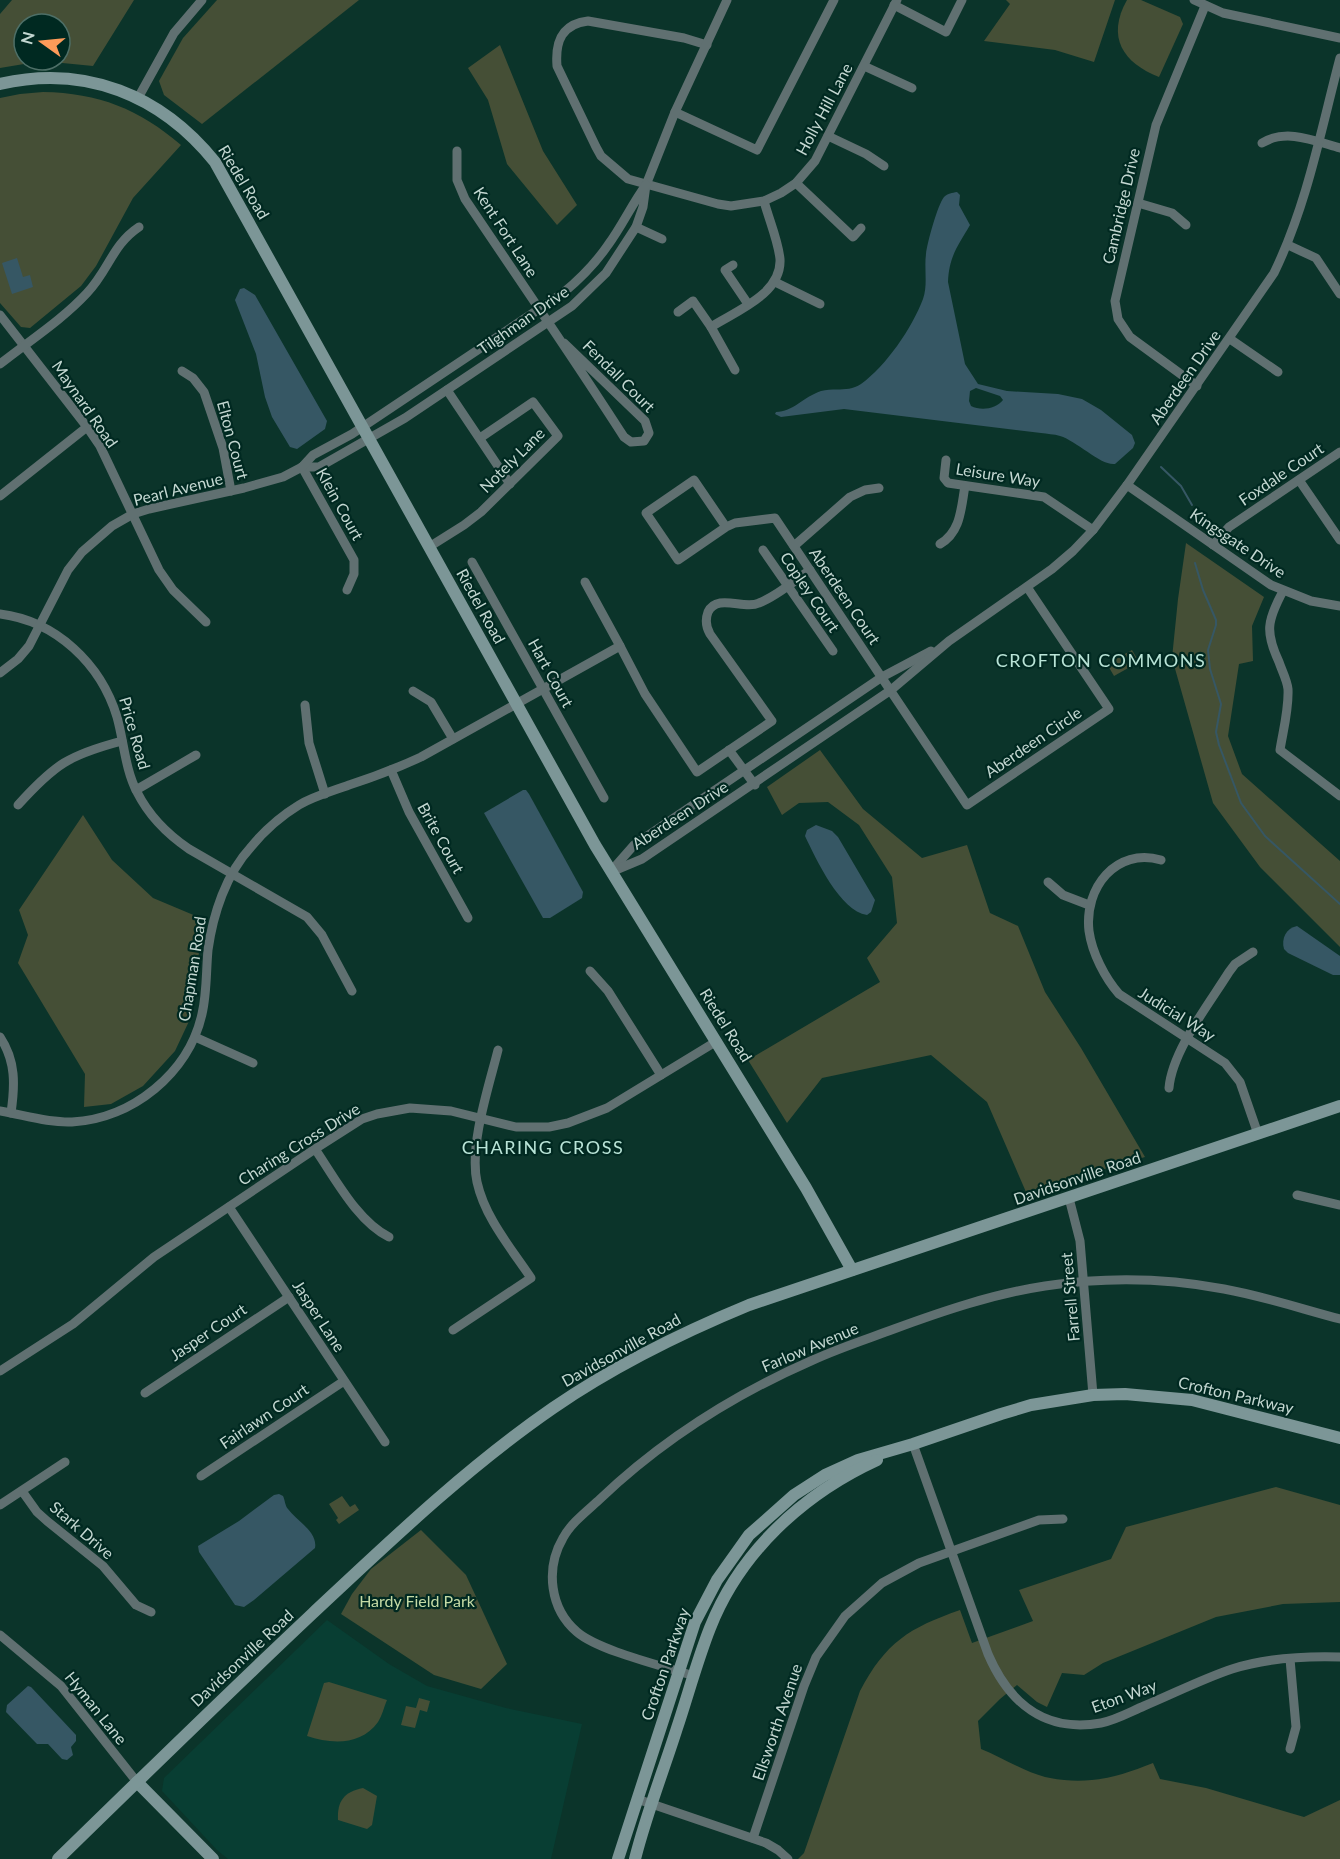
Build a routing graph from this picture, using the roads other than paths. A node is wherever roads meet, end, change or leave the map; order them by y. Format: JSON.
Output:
{"nodes":[{"id":1,"x":202,"y":0,"type":"edge"},
{"id":2,"x":727,"y":0,"type":"edge"},
{"id":3,"x":834,"y":0,"type":"edge"},
{"id":4,"x":962,"y":0,"type":"edge"},
{"id":5,"x":1194,"y":0,"type":"edge"},
{"id":6,"x":896,"y":3,"type":"edge"},
{"id":7,"x":1204,"y":6,"type":"junction"},
{"id":8,"x":1340,"y":38,"type":"edge"},
{"id":9,"x":706,"y":45,"type":"junction"},
{"id":10,"x":1340,"y":58,"type":"edge"},
{"id":11,"x":864,"y":66,"type":"junction"},
{"id":12,"x":0,"y":84,"type":"edge"},
{"id":13,"x":912,"y":88,"type":"dead end"},
{"id":14,"x":138,"y":98,"type":"junction"},
{"id":15,"x":675,"y":112,"type":"junction"},
{"id":16,"x":828,"y":136,"type":"junction"},
{"id":17,"x":1318,"y":142,"type":"junction"},
{"id":18,"x":1262,"y":143,"type":"dead end"},
{"id":19,"x":1340,"y":148,"type":"edge"},
{"id":20,"x":457,"y":152,"type":"dead end"},
{"id":21,"x":884,"y":166,"type":"dead end"},
{"id":22,"x":796,"y":183,"type":"junction"},
{"id":23,"x":646,"y":185,"type":"junction"},
{"id":24,"x":764,"y":201,"type":"junction"},
{"id":25,"x":1138,"y":203,"type":"junction"},
{"id":26,"x":1186,"y":225,"type":"dead end"},
{"id":27,"x":139,"y":227,"type":"dead end"},
{"id":28,"x":636,"y":227,"type":"junction"},
{"id":29,"x":861,"y":228,"type":"dead end"},
{"id":30,"x":662,"y":239,"type":"dead end"},
{"id":31,"x":1288,"y":245,"type":"junction"},
{"id":32,"x":734,"y":265,"type":"dead end"},
{"id":33,"x":775,"y":282,"type":"junction"},
{"id":34,"x":1340,"y":294,"type":"edge"},
{"id":35,"x":748,"y":304,"type":"junction"},
{"id":36,"x":820,"y":304,"type":"dead end"},
{"id":37,"x":538,"y":309,"type":"junction"},
{"id":38,"x":678,"y":312,"type":"dead end"},
{"id":39,"x":0,"y":315,"type":"edge"},
{"id":40,"x":548,"y":323,"type":"junction"},
{"id":41,"x":711,"y":327,"type":"junction"},
{"id":42,"x":1230,"y":339,"type":"junction"},
{"id":43,"x":564,"y":343,"type":"junction"},
{"id":44,"x":24,"y":345,"type":"junction"},
{"id":45,"x":0,"y":364,"type":"edge"},
{"id":46,"x":735,"y":370,"type":"dead end"},
{"id":47,"x":182,"y":371,"type":"dead end"},
{"id":48,"x":1278,"y":372,"type":"dead end"},
{"id":49,"x":1197,"y":386,"type":"junction"},
{"id":50,"x":447,"y":390,"type":"junction"},
{"id":51,"x":362,"y":426,"type":"junction"},
{"id":52,"x":87,"y":427,"type":"junction"},
{"id":53,"x":369,"y":438,"type":"junction"},
{"id":54,"x":480,"y":438,"type":"junction"},
{"id":55,"x":1340,"y":452,"type":"edge"},
{"id":56,"x":946,"y":460,"type":"dead end"},
{"id":57,"x":302,"y":467,"type":"junction"},
{"id":58,"x":1299,"y":480,"type":"junction"},
{"id":59,"x":510,"y":484,"type":"junction"},
{"id":60,"x":1127,"y":485,"type":"junction"},
{"id":61,"x":965,"y":486,"type":"junction"},
{"id":62,"x":879,"y":488,"type":"dead end"},
{"id":63,"x":231,"y":491,"type":"junction"},
{"id":64,"x":0,"y":496,"type":"edge"},
{"id":65,"x":133,"y":514,"type":"junction"},
{"id":66,"x":726,"y":527,"type":"junction"},
{"id":67,"x":1093,"y":530,"type":"junction"},
{"id":68,"x":1340,"y":540,"type":"edge"},
{"id":69,"x":940,"y":544,"type":"dead end"},
{"id":70,"x":1213,"y":545,"type":"junction"},
{"id":71,"x":794,"y":546,"type":"junction"},
{"id":72,"x":429,"y":547,"type":"junction"},
{"id":73,"x":763,"y":550,"type":"dead end"},
{"id":74,"x":472,"y":562,"type":"dead end"},
{"id":75,"x":810,"y":570,"type":"junction"},
{"id":76,"x":585,"y":582,"type":"dead end"},
{"id":77,"x":788,"y":586,"type":"junction"},
{"id":78,"x":1027,"y":587,"type":"junction"},
{"id":79,"x":347,"y":590,"type":"dead end"},
{"id":80,"x":1283,"y":591,"type":"junction"},
{"id":81,"x":1340,"y":606,"type":"edge"},
{"id":82,"x":0,"y":614,"type":"edge"},
{"id":83,"x":206,"y":622,"type":"dead end"},
{"id":84,"x":40,"y":626,"type":"junction"},
{"id":85,"x":949,"y":641,"type":"junction"},
{"id":86,"x":620,"y":646,"type":"junction"},
{"id":87,"x":833,"y":651,"type":"dead end"},
{"id":88,"x":0,"y":673,"type":"edge"},
{"id":89,"x":882,"y":677,"type":"junction"},
{"id":90,"x":543,"y":690,"type":"junction"},
{"id":91,"x":891,"y":690,"type":"junction"},
{"id":92,"x":413,"y":691,"type":"dead end"},
{"id":93,"x":518,"y":704,"type":"junction"},
{"id":94,"x":306,"y":705,"type":"dead end"},
{"id":95,"x":453,"y":739,"type":"junction"},
{"id":96,"x":122,"y":741,"type":"junction"},
{"id":97,"x":729,"y":750,"type":"junction"},
{"id":98,"x":196,"y":755,"type":"dead end"},
{"id":99,"x":744,"y":770,"type":"junction"},
{"id":100,"x":391,"y":771,"type":"junction"},
{"id":101,"x":754,"y":785,"type":"junction"},
{"id":102,"x":136,"y":790,"type":"junction"},
{"id":103,"x":325,"y":794,"type":"junction"},
{"id":104,"x":1340,"y":796,"type":"edge"},
{"id":105,"x":604,"y":798,"type":"dead end"},
{"id":106,"x":18,"y":805,"type":"dead end"},
{"id":107,"x":1161,"y":860,"type":"dead end"},
{"id":108,"x":611,"y":872,"type":"junction"},
{"id":109,"x":232,"y":874,"type":"junction"},
{"id":110,"x":1047,"y":882,"type":"dead end"},
{"id":111,"x":1089,"y":905,"type":"junction"},
{"id":112,"x":468,"y":918,"type":"dead end"},
{"id":113,"x":1253,"y":952,"type":"dead end"},
{"id":114,"x":590,"y":971,"type":"dead end"},
{"id":115,"x":352,"y":991,"type":"dead end"},
{"id":116,"x":0,"y":1036,"type":"edge"},
{"id":117,"x":195,"y":1037,"type":"junction"},
{"id":118,"x":1188,"y":1039,"type":"junction"},
{"id":119,"x":717,"y":1041,"type":"junction"},
{"id":120,"x":498,"y":1050,"type":"dead end"},
{"id":121,"x":253,"y":1063,"type":"dead end"},
{"id":122,"x":661,"y":1075,"type":"junction"},
{"id":123,"x":1169,"y":1088,"type":"dead end"},
{"id":124,"x":1340,"y":1106,"type":"edge"},
{"id":125,"x":0,"y":1111,"type":"edge"},
{"id":126,"x":11,"y":1113,"type":"junction"},
{"id":127,"x":482,"y":1119,"type":"junction"},
{"id":128,"x":1258,"y":1134,"type":"junction"},
{"id":129,"x":315,"y":1149,"type":"junction"},
{"id":130,"x":1297,"y":1195,"type":"dead end"},
{"id":131,"x":1069,"y":1198,"type":"junction"},
{"id":132,"x":1340,"y":1205,"type":"edge"},
{"id":133,"x":229,"y":1207,"type":"junction"},
{"id":134,"x":389,"y":1237,"type":"dead end"},
{"id":135,"x":852,"y":1270,"type":"junction"},
{"id":136,"x":1083,"y":1281,"type":"junction"},
{"id":137,"x":289,"y":1297,"type":"junction"},
{"id":138,"x":1340,"y":1319,"type":"edge"},
{"id":139,"x":453,"y":1330,"type":"dead end"},
{"id":140,"x":0,"y":1371,"type":"edge"},
{"id":141,"x":344,"y":1381,"type":"junction"},
{"id":142,"x":145,"y":1393,"type":"dead end"},
{"id":143,"x":1093,"y":1395,"type":"junction"},
{"id":144,"x":1340,"y":1438,"type":"edge"},
{"id":145,"x":385,"y":1442,"type":"dead end"},
{"id":146,"x":913,"y":1444,"type":"junction"},
{"id":147,"x":65,"y":1462,"type":"dead end"},
{"id":148,"x":201,"y":1476,"type":"dead end"},
{"id":149,"x":22,"y":1491,"type":"junction"},
{"id":150,"x":0,"y":1505,"type":"edge"},
{"id":151,"x":1063,"y":1519,"type":"dead end"},
{"id":152,"x":952,"y":1551,"type":"junction"},
{"id":153,"x":151,"y":1612,"type":"dead end"},
{"id":154,"x":0,"y":1635,"type":"edge"},
{"id":155,"x":1340,"y":1657,"type":"edge"},
{"id":156,"x":1290,"y":1659,"type":"junction"},
{"id":157,"x":679,"y":1671,"type":"junction"},
{"id":158,"x":694,"y":1676,"type":"junction"},
{"id":159,"x":1290,"y":1749,"type":"dead end"},
{"id":160,"x":137,"y":1782,"type":"junction"},
{"id":161,"x":637,"y":1799,"type":"junction"},
{"id":162,"x":652,"y":1804,"type":"junction"},
{"id":163,"x":753,"y":1838,"type":"junction"},
{"id":164,"x":58,"y":1859,"type":"edge"},
{"id":165,"x":213,"y":1859,"type":"edge"},
{"id":166,"x":618,"y":1859,"type":"edge"},
{"id":167,"x":635,"y":1859,"type":"edge"},
{"id":168,"x":788,"y":1859,"type":"edge"}],
"edges":[{"from":1,"to":14,"type":"street"},
{"from":2,"to":9,"type":"street","name":"Tilghman Drive"},
{"from":3,"to":15,"type":"street"},
{"from":4,"to":6,"type":"street"},
{"from":5,"to":7,"type":"street"},
{"from":6,"to":11,"type":"street","name":"Holly Hill Lane"},
{"from":7,"to":8,"type":"street"},
{"from":7,"to":25,"type":"street","name":"Cambridge Drive"},
{"from":9,"to":15,"type":"street","name":"Tilghman Drive"},
{"from":9,"to":23,"type":"street","name":"Holly Hill Lane"},
{"from":10,"to":17,"type":"street","name":"Aberdeen Drive"},
{"from":11,"to":13,"type":"street"},
{"from":11,"to":16,"type":"street","name":"Holly Hill Lane"},
{"from":12,"to":14,"type":"street","name":"Riedel Road"},
{"from":14,"to":51,"type":"street","name":"Riedel Road"},
{"from":15,"to":23,"type":"street","name":"Tilghman Drive"},
{"from":16,"to":21,"type":"street"},
{"from":16,"to":22,"type":"street","name":"Holly Hill Lane"},
{"from":17,"to":18,"type":"street"},
{"from":17,"to":19,"type":"street"},
{"from":17,"to":31,"type":"street","name":"Aberdeen Drive"},
{"from":20,"to":37,"type":"street","name":"Kent Fort Lane"},
{"from":22,"to":24,"type":"street","name":"Holly Hill Lane"},
{"from":22,"to":29,"type":"street"},
{"from":23,"to":24,"type":"street","name":"Holly Hill Lane"},
{"from":23,"to":28,"type":"street","name":"Tilghman Drive"},
{"from":23,"to":37,"type":"street","name":"Tilghman Drive"},
{"from":24,"to":33,"type":"street"},
{"from":25,"to":26,"type":"street"},
{"from":25,"to":49,"type":"street","name":"Cambridge Drive"},
{"from":27,"to":44,"type":"street"},
{"from":28,"to":30,"type":"street"},
{"from":28,"to":40,"type":"street","name":"Tilghman Drive"},
{"from":31,"to":34,"type":"street"},
{"from":31,"to":42,"type":"street","name":"Aberdeen Drive"},
{"from":32,"to":35,"type":"street"},
{"from":33,"to":35,"type":"street"},
{"from":33,"to":36,"type":"street"},
{"from":35,"to":41,"type":"street"},
{"from":37,"to":40,"type":"street","name":"Kent Fort Lane"},
{"from":37,"to":51,"type":"street","name":"Tilghman Drive"},
{"from":38,"to":41,"type":"street"},
{"from":39,"to":44,"type":"street","name":"Maynard Road"},
{"from":40,"to":43,"type":"street","name":"Fendall Court"},
{"from":40,"to":50,"type":"street","name":"Tilghman Drive"},
{"from":41,"to":46,"type":"street"},
{"from":42,"to":48,"type":"street"},
{"from":42,"to":49,"type":"street","name":"Aberdeen Drive"},
{"from":43,"to":43,"type":"street","name":"Fendall Court"},
{"from":44,"to":45,"type":"street"},
{"from":44,"to":52,"type":"street","name":"Maynard Road"},
{"from":47,"to":63,"type":"street","name":"Elton Court"},
{"from":49,"to":60,"type":"street","name":"Aberdeen Drive"},
{"from":50,"to":53,"type":"street","name":"Tilghman Drive"},
{"from":50,"to":54,"type":"street"},
{"from":51,"to":53,"type":"street","name":"Riedel Road"},
{"from":51,"to":57,"type":"street","name":"Pearl Avenue"},
{"from":52,"to":64,"type":"street"},
{"from":52,"to":65,"type":"street","name":"Maynard Road"},
{"from":53,"to":57,"type":"street","name":"Pearl Avenue"},
{"from":53,"to":72,"type":"street","name":"Riedel Road"},
{"from":54,"to":59,"type":"street"},
{"from":54,"to":59,"type":"street","name":"Notely Lane"},
{"from":55,"to":58,"type":"street","name":"Foxdale Court"},
{"from":56,"to":61,"type":"street","name":"Leisure Way"},
{"from":57,"to":63,"type":"street","name":"Pearl Avenue"},
{"from":57,"to":79,"type":"street","name":"Klein Court"},
{"from":58,"to":68,"type":"street"},
{"from":58,"to":70,"type":"street","name":"Foxdale Court"},
{"from":59,"to":72,"type":"street","name":"Notely Lane"},
{"from":60,"to":67,"type":"street","name":"Aberdeen Drive"},
{"from":60,"to":70,"type":"street","name":"Kingsgate Drive"},
{"from":61,"to":67,"type":"street","name":"Leisure Way"},
{"from":61,"to":69,"type":"street"},
{"from":62,"to":71,"type":"street"},
{"from":63,"to":65,"type":"street","name":"Pearl Avenue"},
{"from":65,"to":83,"type":"street","name":"Maynard Road"},
{"from":65,"to":84,"type":"street","name":"Pearl Avenue"},
{"from":66,"to":66,"type":"street"},
{"from":66,"to":71,"type":"street","name":"Aberdeen Court"},
{"from":67,"to":78,"type":"street","name":"Aberdeen Drive"},
{"from":70,"to":80,"type":"street","name":"Kingsgate Drive"},
{"from":71,"to":75,"type":"street","name":"Aberdeen Court"},
{"from":72,"to":93,"type":"street","name":"Riedel Road"},
{"from":73,"to":77,"type":"street","name":"Copley Court"},
{"from":74,"to":90,"type":"street","name":"Hart Court"},
{"from":75,"to":77,"type":"street"},
{"from":75,"to":89,"type":"street","name":"Aberdeen Court"},
{"from":76,"to":86,"type":"street"},
{"from":77,"to":87,"type":"street","name":"Copley Court"},
{"from":77,"to":97,"type":"street"},
{"from":78,"to":85,"type":"street","name":"Aberdeen Drive"},
{"from":78,"to":91,"type":"street","name":"Aberdeen Circle"},
{"from":80,"to":81,"type":"street","name":"Kingsgate Drive"},
{"from":80,"to":104,"type":"street"},
{"from":82,"to":84,"type":"street","name":"Price Road"},
{"from":84,"to":88,"type":"street","name":"Pearl Avenue"},
{"from":84,"to":96,"type":"street","name":"Price Road"},
{"from":85,"to":89,"type":"street","name":"Aberdeen Drive"},
{"from":85,"to":91,"type":"street","name":"Aberdeen Drive"},
{"from":86,"to":90,"type":"street","name":"Chapman Road"},
{"from":86,"to":97,"type":"street"},
{"from":89,"to":91,"type":"street","name":"Aberdeen Court"},
{"from":89,"to":99,"type":"street","name":"Aberdeen Drive"},
{"from":90,"to":93,"type":"street","name":"Chapman Road"},
{"from":90,"to":105,"type":"street","name":"Hart Court"},
{"from":91,"to":101,"type":"street","name":"Aberdeen Drive"},
{"from":92,"to":95,"type":"street"},
{"from":93,"to":95,"type":"street","name":"Chapman Road"},
{"from":93,"to":108,"type":"street","name":"Riedel Road"},
{"from":94,"to":103,"type":"street"},
{"from":95,"to":100,"type":"street","name":"Chapman Road"},
{"from":96,"to":102,"type":"street","name":"Price Road"},
{"from":96,"to":106,"type":"street"},
{"from":97,"to":99,"type":"street"},
{"from":98,"to":102,"type":"street"},
{"from":99,"to":101,"type":"street"},
{"from":99,"to":108,"type":"street","name":"Aberdeen Drive"},
{"from":100,"to":103,"type":"street","name":"Chapman Road"},
{"from":100,"to":112,"type":"street","name":"Brite Court"},
{"from":101,"to":108,"type":"street","name":"Aberdeen Drive"},
{"from":102,"to":109,"type":"street","name":"Price Road"},
{"from":103,"to":109,"type":"street","name":"Chapman Road"},
{"from":107,"to":111,"type":"street"},
{"from":108,"to":119,"type":"street","name":"Riedel Road"},
{"from":109,"to":115,"type":"street","name":"Price Road"},
{"from":109,"to":117,"type":"street","name":"Chapman Road"},
{"from":110,"to":111,"type":"street"},
{"from":111,"to":118,"type":"street","name":"Judicial Way"},
{"from":113,"to":118,"type":"street"},
{"from":114,"to":122,"type":"street"},
{"from":116,"to":126,"type":"street"},
{"from":117,"to":121,"type":"street"},
{"from":117,"to":126,"type":"street","name":"Chapman Road"},
{"from":118,"to":123,"type":"street"},
{"from":118,"to":128,"type":"street","name":"Judicial Way"},
{"from":119,"to":122,"type":"street","name":"Charing Cross Drive"},
{"from":119,"to":135,"type":"street","name":"Riedel Road"},
{"from":120,"to":127,"type":"street"},
{"from":122,"to":127,"type":"street","name":"Charing Cross Drive"},
{"from":124,"to":128,"type":"street","name":"Davidsonville Road"},
{"from":125,"to":126,"type":"street","name":"Chapman Road"},
{"from":127,"to":129,"type":"street","name":"Charing Cross Drive"},
{"from":127,"to":139,"type":"street"},
{"from":128,"to":131,"type":"street","name":"Davidsonville Road"},
{"from":129,"to":133,"type":"street","name":"Charing Cross Drive"},
{"from":129,"to":134,"type":"street"},
{"from":130,"to":132,"type":"street"},
{"from":131,"to":135,"type":"street","name":"Davidsonville Road"},
{"from":131,"to":136,"type":"street","name":"Farrell Street"},
{"from":133,"to":137,"type":"street","name":"Jasper Lane"},
{"from":133,"to":140,"type":"street","name":"Charing Cross Drive"},
{"from":135,"to":160,"type":"street","name":"Davidsonville Road"},
{"from":136,"to":138,"type":"street","name":"Farlow Avenue"},
{"from":136,"to":143,"type":"street","name":"Farrell Street"},
{"from":136,"to":157,"type":"street","name":"Farlow Avenue"},
{"from":137,"to":141,"type":"street","name":"Jasper Lane"},
{"from":137,"to":142,"type":"street","name":"Jasper Court"},
{"from":141,"to":145,"type":"street","name":"Jasper Lane"},
{"from":141,"to":148,"type":"street","name":"Fairlawn Court"},
{"from":143,"to":144,"type":"street","name":"Crofton Parkway"},
{"from":143,"to":146,"type":"street","name":"Crofton Parkway"},
{"from":146,"to":152,"type":"street","name":"Eton Way"},
{"from":146,"to":157,"type":"street","name":"Crofton Parkway"},
{"from":146,"to":158,"type":"street","name":"Crofton Parkway"},
{"from":147,"to":149,"type":"street"},
{"from":149,"to":150,"type":"street"},
{"from":149,"to":153,"type":"street","name":"Stark Drive"},
{"from":151,"to":152,"type":"street","name":"Ellsworth Avenue"},
{"from":152,"to":156,"type":"street","name":"Eton Way"},
{"from":152,"to":163,"type":"street","name":"Ellsworth Avenue"},
{"from":154,"to":160,"type":"street","name":"Hyman Lane"},
{"from":155,"to":156,"type":"street","name":"Eton Way"},
{"from":156,"to":159,"type":"street"},
{"from":157,"to":158,"type":"street","name":"Farlow Avenue"},
{"from":157,"to":161,"type":"street","name":"Crofton Parkway"},
{"from":158,"to":162,"type":"street","name":"Crofton Parkway"},
{"from":160,"to":164,"type":"street","name":"Davidsonville Road"},
{"from":160,"to":165,"type":"street"},
{"from":161,"to":162,"type":"street"},
{"from":161,"to":166,"type":"street","name":"Crofton Parkway"},
{"from":162,"to":163,"type":"street"},
{"from":162,"to":167,"type":"street","name":"Crofton Parkway"},
{"from":163,"to":168,"type":"street"}]}
